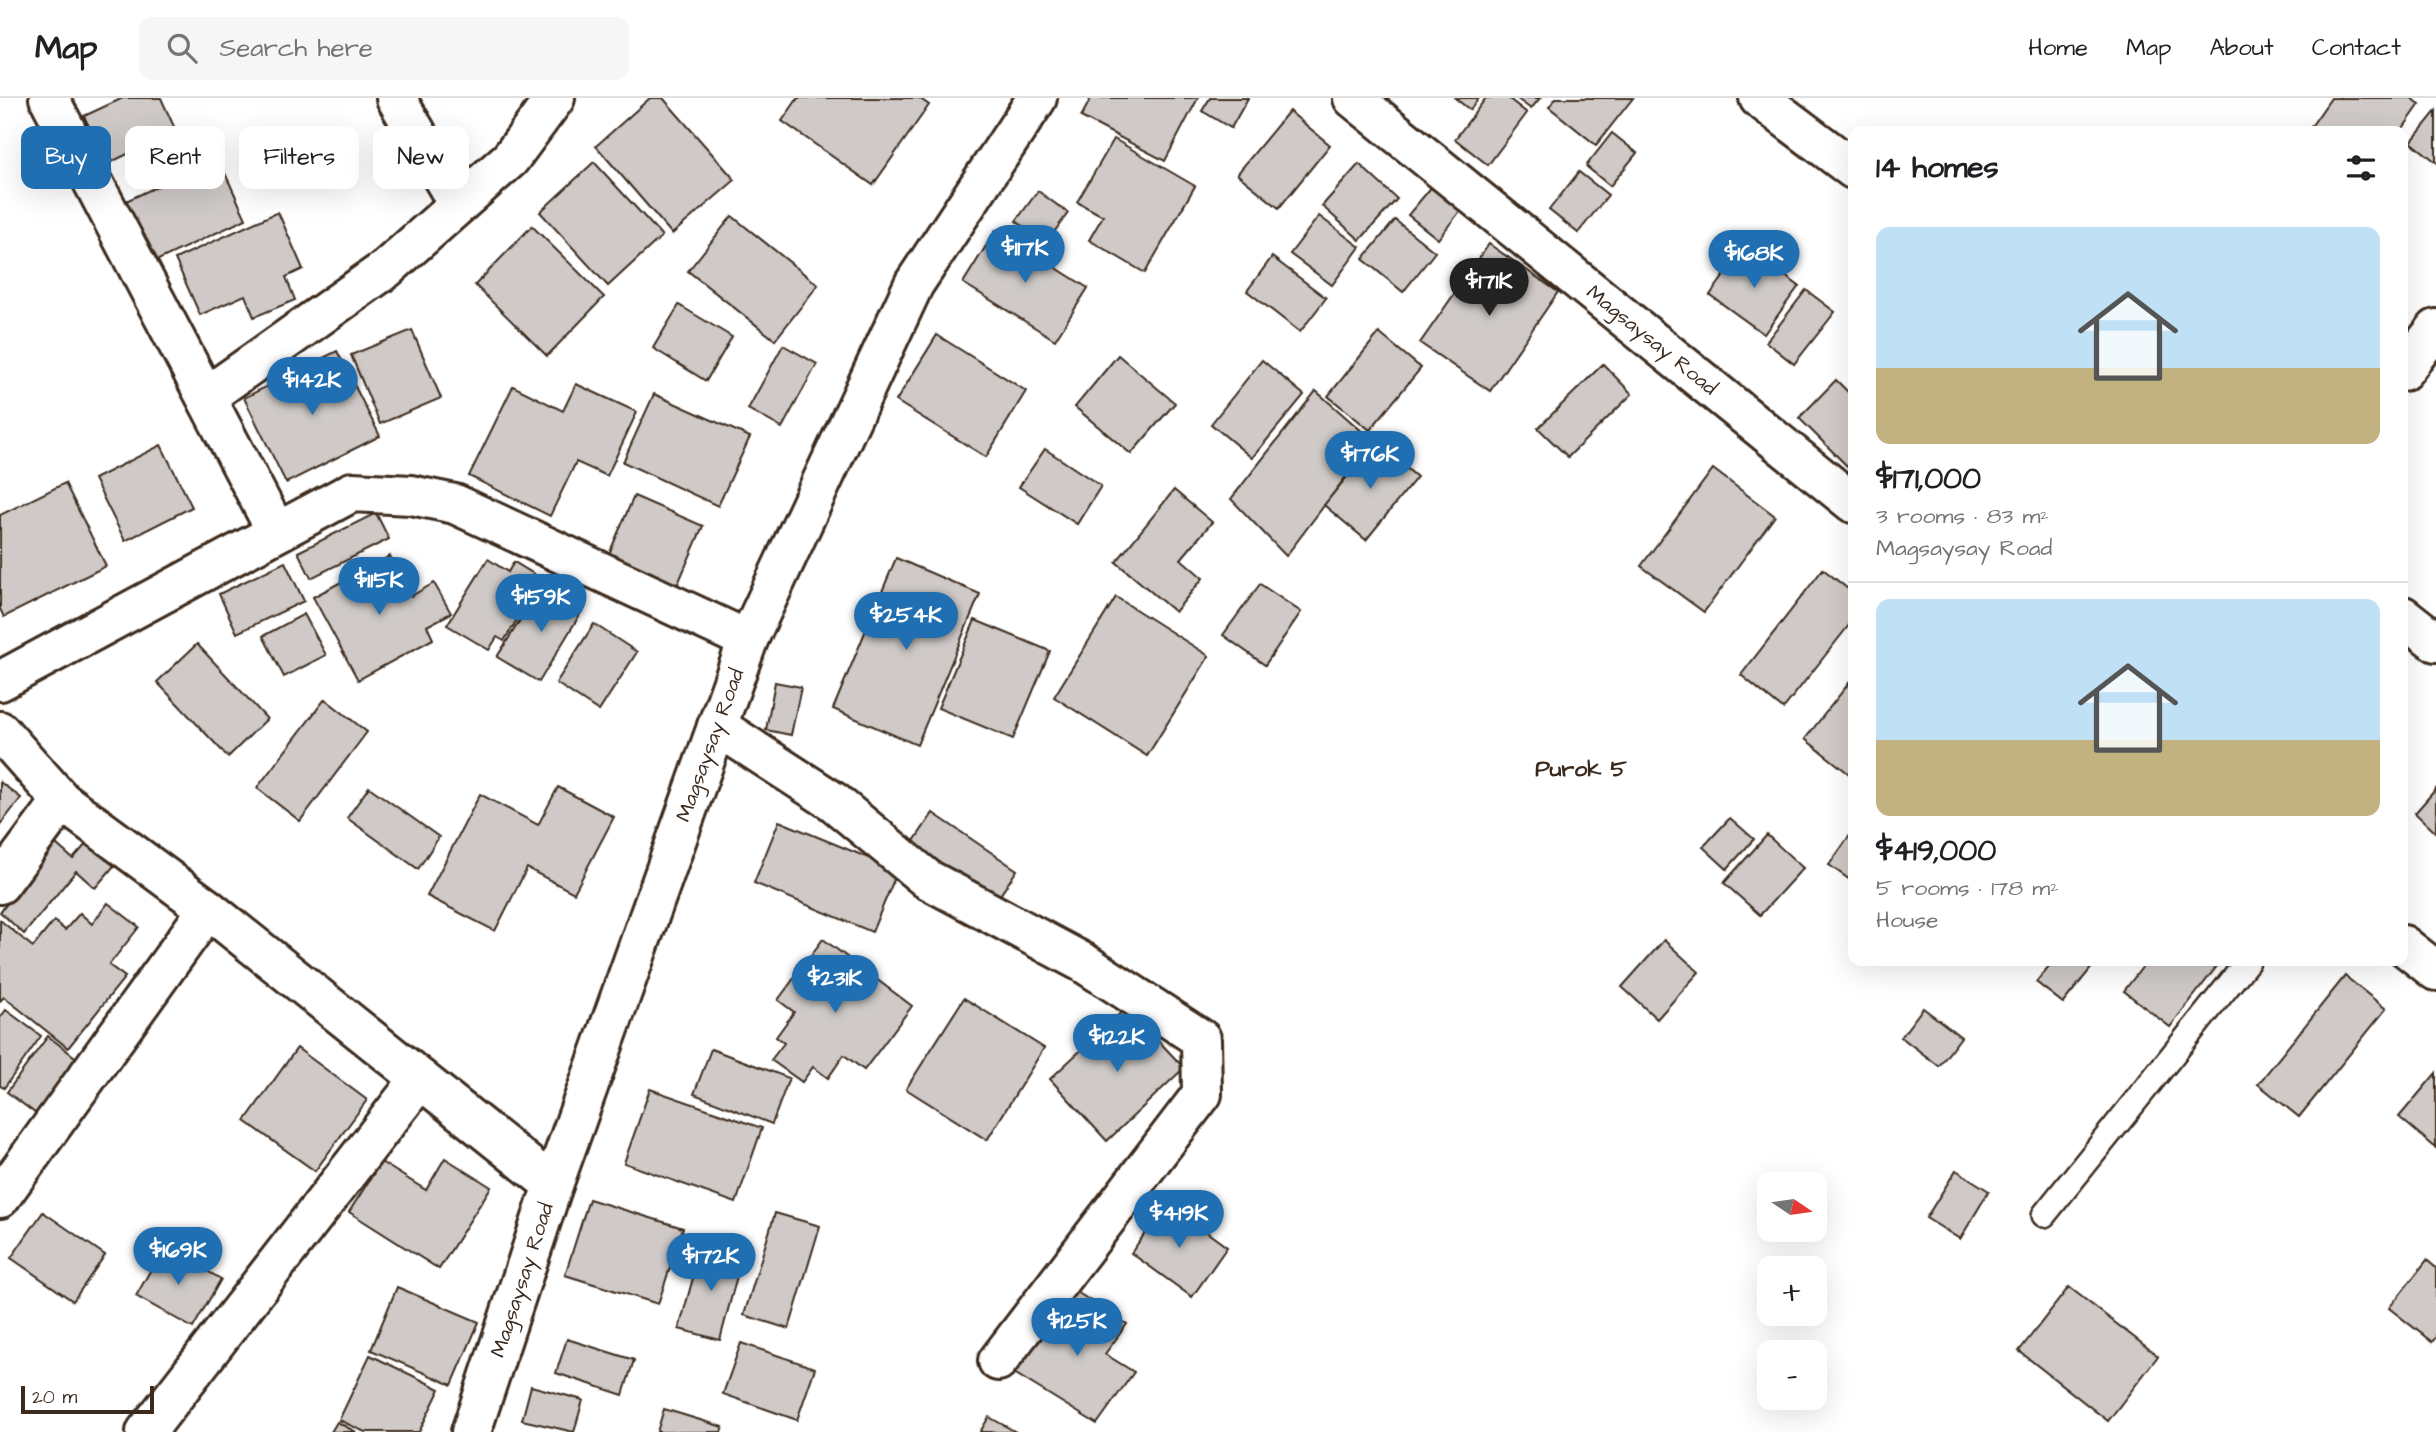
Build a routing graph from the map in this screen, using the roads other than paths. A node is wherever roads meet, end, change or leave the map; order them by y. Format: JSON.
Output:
{"nodes":[{"id":1,"x":49,"y":98,"type":"edge"},
{"id":2,"x":396,"y":98,"type":"edge"},
{"id":3,"x":555,"y":98,"type":"edge"},
{"id":4,"x":1037,"y":98,"type":"edge"},
{"id":5,"x":1353,"y":98,"type":"edge"},
{"id":6,"x":1759,"y":98,"type":"edge"},
{"id":7,"x":1848,"y":165,"type":"edge"},
{"id":8,"x":458,"y":204,"type":"junction"},
{"id":9,"x":2436,"y":329,"type":"edge"},
{"id":10,"x":2408,"y":365,"type":"edge"},
{"id":11,"x":206,"y":396,"type":"junction"},
{"id":12,"x":1848,"y":499,"type":"edge"},
{"id":13,"x":276,"y":531,"type":"junction"},
{"id":14,"x":2408,"y":620,"type":"edge"},
{"id":15,"x":748,"y":640,"type":"junction"},
{"id":16,"x":2436,"y":642,"type":"edge"},
{"id":17,"x":1,"y":677,"type":"edge"},
{"id":18,"x":717,"y":726,"type":"junction"},
{"id":19,"x":0,"y":732,"type":"edge"},
{"id":20,"x":62,"y":801,"type":"junction"},
{"id":21,"x":0,"y":884,"type":"edge"},
{"id":22,"x":208,"y":909,"type":"junction"},
{"id":23,"x":2408,"y":949,"type":"edge"},
{"id":24,"x":2244,"y":966,"type":"edge"},
{"id":25,"x":2436,"y":971,"type":"edge"},
{"id":26,"x":421,"y":1079,"type":"junction"},
{"id":27,"x":553,"y":1185,"type":"junction"},
{"id":28,"x":0,"y":1198,"type":"edge"},
{"id":29,"x":2045,"y":1215,"type":"dead end"},
{"id":30,"x":998,"y":1362,"type":"dead end"},
{"id":31,"x":146,"y":1432,"type":"edge"},
{"id":32,"x":471,"y":1432,"type":"edge"}],
"edges":[{"from":1,"to":11,"type":"street"},
{"from":2,"to":8,"type":"street"},
{"from":3,"to":8,"type":"street"},
{"from":4,"to":15,"type":"street","name":"Magsaysay Road"},
{"from":5,"to":12,"type":"street","name":"Magsaysay Road"},
{"from":6,"to":7,"type":"street"},
{"from":8,"to":11,"type":"street"},
{"from":9,"to":10,"type":"street"},
{"from":11,"to":13,"type":"street"},
{"from":13,"to":15,"type":"street"},
{"from":13,"to":17,"type":"street"},
{"from":14,"to":16,"type":"street"},
{"from":15,"to":18,"type":"street","name":"Magsaysay Road"},
{"from":18,"to":27,"type":"street","name":"Magsaysay Road"},
{"from":18,"to":30,"type":"street"},
{"from":19,"to":20,"type":"street"},
{"from":20,"to":21,"type":"street"},
{"from":20,"to":22,"type":"street"},
{"from":22,"to":26,"type":"street"},
{"from":22,"to":28,"type":"street"},
{"from":23,"to":25,"type":"street"},
{"from":24,"to":29,"type":"lane"},
{"from":26,"to":27,"type":"street"},
{"from":26,"to":31,"type":"street"},
{"from":27,"to":32,"type":"street","name":"Magsaysay Road"}]}
